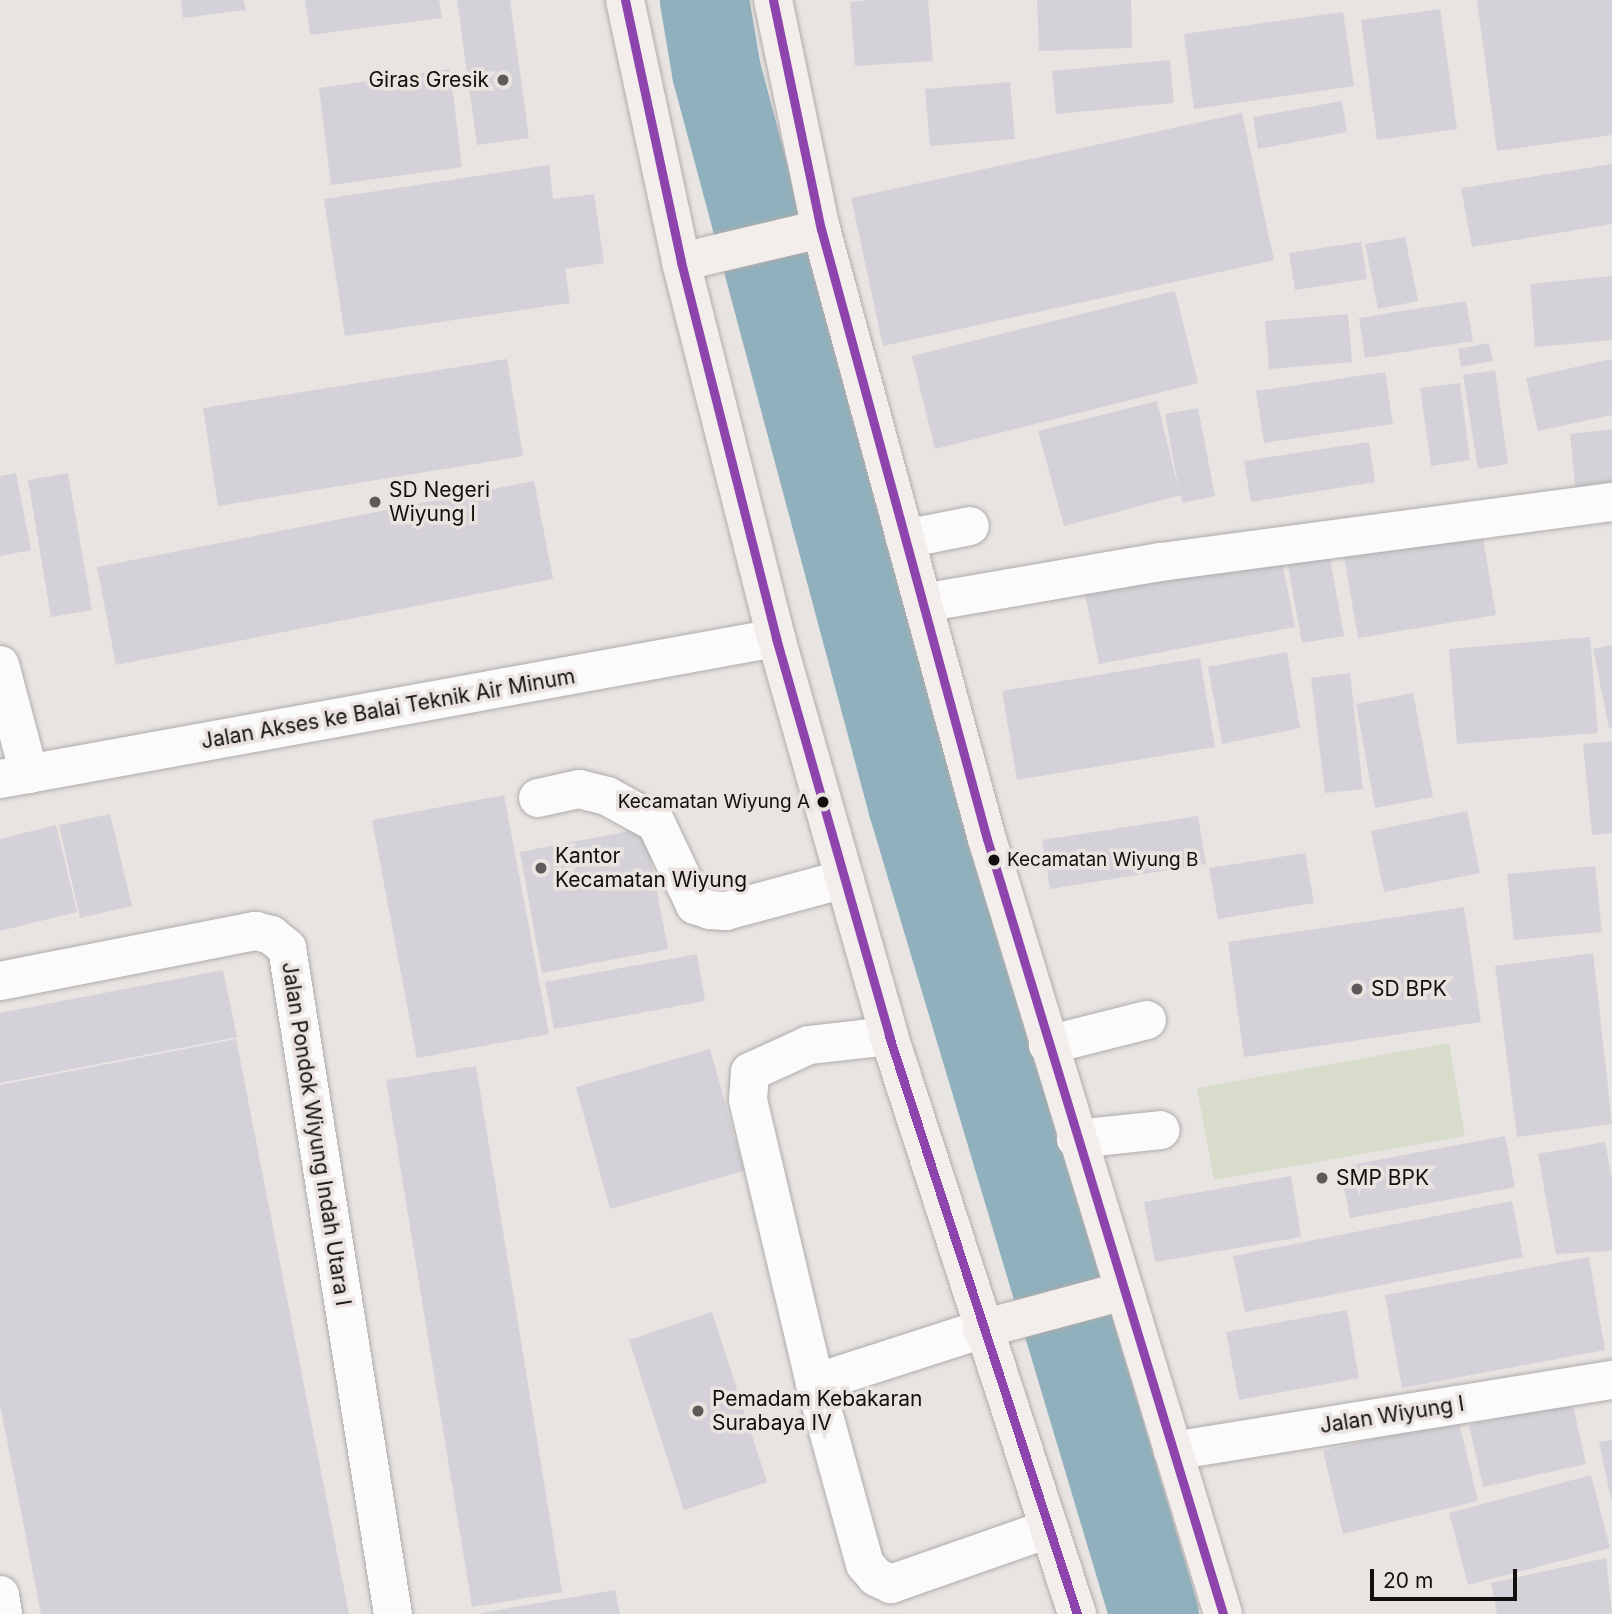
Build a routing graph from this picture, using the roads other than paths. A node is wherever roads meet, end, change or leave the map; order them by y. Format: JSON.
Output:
{"nodes":[{"id":1,"x":625,"y":0,"type":"edge"},
{"id":2,"x":774,"y":0,"type":"edge"},
{"id":3,"x":821,"y":229,"type":"junction"},
{"id":4,"x":695,"y":259,"type":"junction"},
{"id":5,"x":1612,"y":502,"type":"edge"},
{"id":6,"x":970,"y":526,"type":"dead end"},
{"id":7,"x":905,"y":539,"type":"junction"},
{"id":8,"x":1012,"y":609,"type":"dead end"},
{"id":9,"x":926,"y":616,"type":"junction"},
{"id":10,"x":776,"y":638,"type":"junction"},
{"id":11,"x":0,"y":665,"type":"edge"},
{"id":12,"x":15,"y":776,"type":"edge"},
{"id":13,"x":538,"y":798,"type":"dead end"},
{"id":14,"x":845,"y":878,"type":"junction"},
{"id":15,"x":0,"y":981,"type":"edge"},
{"id":16,"x":1146,"y":1020,"type":"dead end"},
{"id":17,"x":889,"y":1036,"type":"junction"},
{"id":18,"x":1048,"y":1045,"type":"junction"},
{"id":19,"x":1161,"y":1130,"type":"dead end"},
{"id":20,"x":1076,"y":1139,"type":"junction"},
{"id":21,"x":1109,"y":1295,"type":"junction"},
{"id":22,"x":995,"y":1326,"type":"junction"},
{"id":23,"x":1612,"y":1380,"type":"edge"},
{"id":24,"x":815,"y":1383,"type":"junction"},
{"id":25,"x":1173,"y":1451,"type":"junction"},
{"id":26,"x":1048,"y":1529,"type":"junction"},
{"id":27,"x":0,"y":1595,"type":"edge"},
{"id":28,"x":3,"y":1614,"type":"edge"},
{"id":29,"x":393,"y":1614,"type":"edge"},
{"id":30,"x":1077,"y":1614,"type":"edge"},
{"id":31,"x":1223,"y":1614,"type":"edge"}],
"edges":[{"from":1,"to":4,"type":"main road"},
{"from":2,"to":3,"type":"main road"},
{"from":3,"to":4,"type":"main road"},
{"from":3,"to":7,"type":"main road"},
{"from":4,"to":10,"type":"main road"},
{"from":5,"to":9,"type":"street"},
{"from":6,"to":7,"type":"street"},
{"from":7,"to":9,"type":"main road"},
{"from":8,"to":9,"type":"street"},
{"from":9,"to":18,"type":"main road"},
{"from":10,"to":12,"type":"street","name":"Jalan Akses ke Balai Teknik Air Minum"},
{"from":10,"to":14,"type":"main road"},
{"from":11,"to":12,"type":"street"},
{"from":13,"to":14,"type":"street"},
{"from":14,"to":17,"type":"main road"},
{"from":15,"to":29,"type":"street","name":"Jalan Pondok Wiyung Indah Utara I"},
{"from":16,"to":18,"type":"street"},
{"from":17,"to":22,"type":"main road"},
{"from":17,"to":24,"type":"street"},
{"from":18,"to":20,"type":"main road"},
{"from":19,"to":20,"type":"street"},
{"from":20,"to":21,"type":"main road"},
{"from":21,"to":22,"type":"main road"},
{"from":21,"to":25,"type":"main road"},
{"from":22,"to":24,"type":"street"},
{"from":22,"to":26,"type":"main road"},
{"from":23,"to":25,"type":"street","name":"Jalan Wiyung I"},
{"from":24,"to":26,"type":"street"},
{"from":25,"to":31,"type":"main road"},
{"from":26,"to":30,"type":"main road"},
{"from":27,"to":28,"type":"street"}]}
